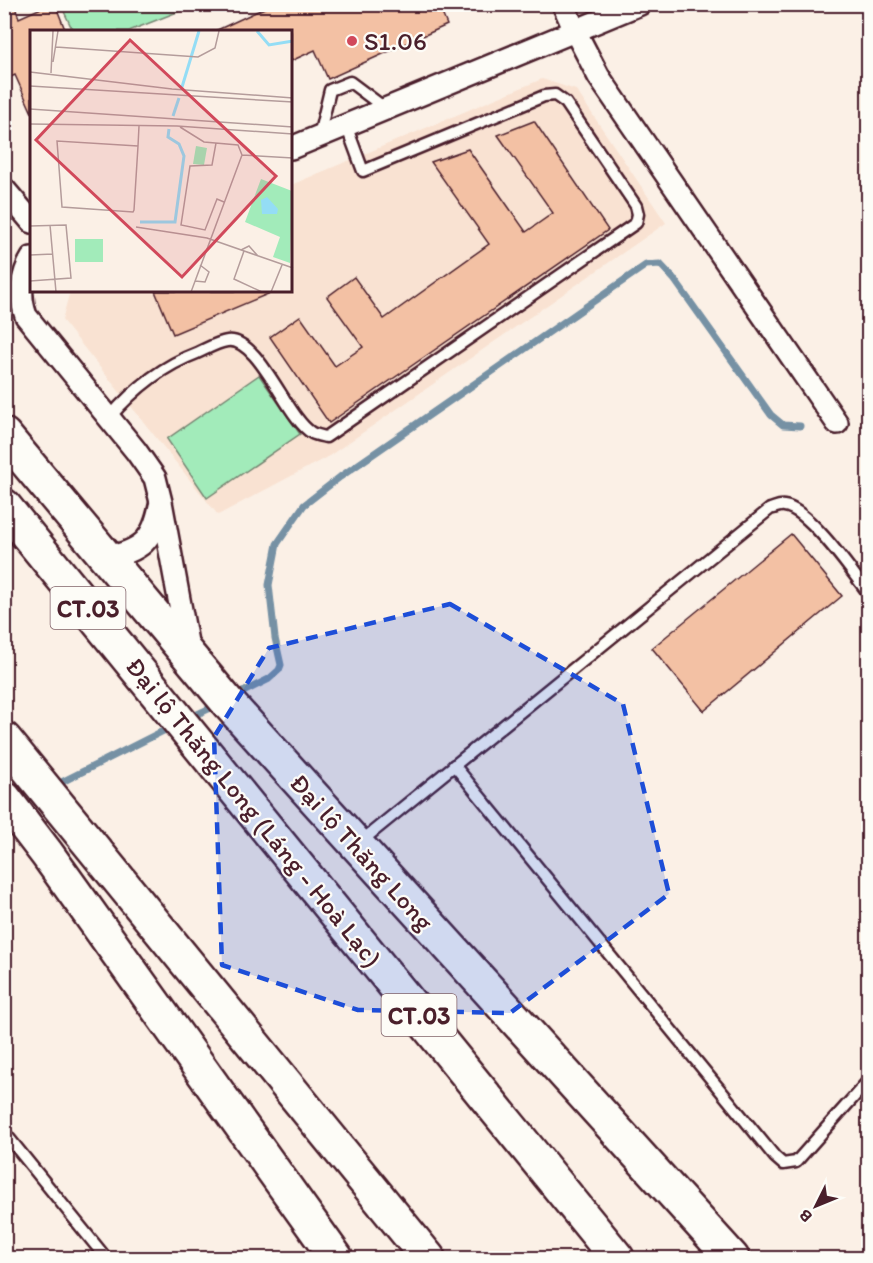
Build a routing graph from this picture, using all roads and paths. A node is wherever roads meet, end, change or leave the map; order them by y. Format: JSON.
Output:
{"nodes":[{"id":1,"x":563,"y":4,"type":"edge"},
{"id":2,"x":640,"y":4,"type":"edge"},
{"id":3,"x":574,"y":31,"type":"junction"},
{"id":4,"x":386,"y":109,"type":"junction"},
{"id":5,"x":346,"y":125,"type":"junction"},
{"id":6,"x":319,"y":137,"type":"junction"},
{"id":7,"x":292,"y":148,"type":"edge"},
{"id":8,"x":4,"y":189,"type":"edge"},
{"id":9,"x":30,"y":220,"type":"edge"},
{"id":10,"x":30,"y":262,"type":"edge"},
{"id":11,"x":109,"y":418,"type":"junction"},
{"id":12,"x":837,"y":423,"type":"dead end"},
{"id":13,"x":4,"y":435,"type":"edge"},
{"id":14,"x":161,"y":502,"type":"junction"},
{"id":15,"x":4,"y":506,"type":"edge"},
{"id":16,"x":106,"y":558,"type":"junction"},
{"id":17,"x":868,"y":593,"type":"edge"},
{"id":18,"x":194,"y":664,"type":"junction"},
{"id":19,"x":4,"y":739,"type":"edge"},
{"id":20,"x":454,"y":765,"type":"junction"},
{"id":21,"x":4,"y":798,"type":"edge"},
{"id":22,"x":356,"y":845,"type":"junction"},
{"id":23,"x":868,"y":1081,"type":"edge"},
{"id":24,"x":4,"y":1132,"type":"edge"},
{"id":25,"x":106,"y":1258,"type":"edge"},
{"id":26,"x":336,"y":1258,"type":"edge"},
{"id":27,"x":428,"y":1258,"type":"edge"},
{"id":28,"x":617,"y":1258,"type":"edge"},
{"id":29,"x":732,"y":1258,"type":"edge"}],
"edges":[{"from":1,"to":3,"type":"street"},
{"from":2,"to":3,"type":"street"},
{"from":3,"to":4,"type":"street"},
{"from":3,"to":12,"type":"street"},
{"from":4,"to":5,"type":"street"},
{"from":4,"to":6,"type":"lane"},
{"from":5,"to":6,"type":"street"},
{"from":5,"to":11,"type":"lane"},
{"from":6,"to":7,"type":"street"},
{"from":8,"to":9,"type":"street"},
{"from":10,"to":11,"type":"street"},
{"from":11,"to":14,"type":"street"},
{"from":13,"to":16,"type":"main road","name":"Đại lộ Thăng Long"},
{"from":14,"to":16,"type":"street"},
{"from":14,"to":18,"type":"street"},
{"from":15,"to":28,"type":"main road","name":"Đại lộ Thăng Long (Láng - Hoà Lạc)","number":"CT.03"},
{"from":16,"to":18,"type":"main road","name":"Đại lộ Thăng Long"},
{"from":17,"to":20,"type":"lane"},
{"from":18,"to":22,"type":"main road","name":"Đại lộ Thăng Long"},
{"from":19,"to":27,"type":"main road"},
{"from":20,"to":22,"type":"lane"},
{"from":20,"to":23,"type":"lane"},
{"from":21,"to":26,"type":"main road"},
{"from":22,"to":29,"type":"main road","name":"Đại lộ Thăng Long"},
{"from":24,"to":25,"type":"lane"}]}
